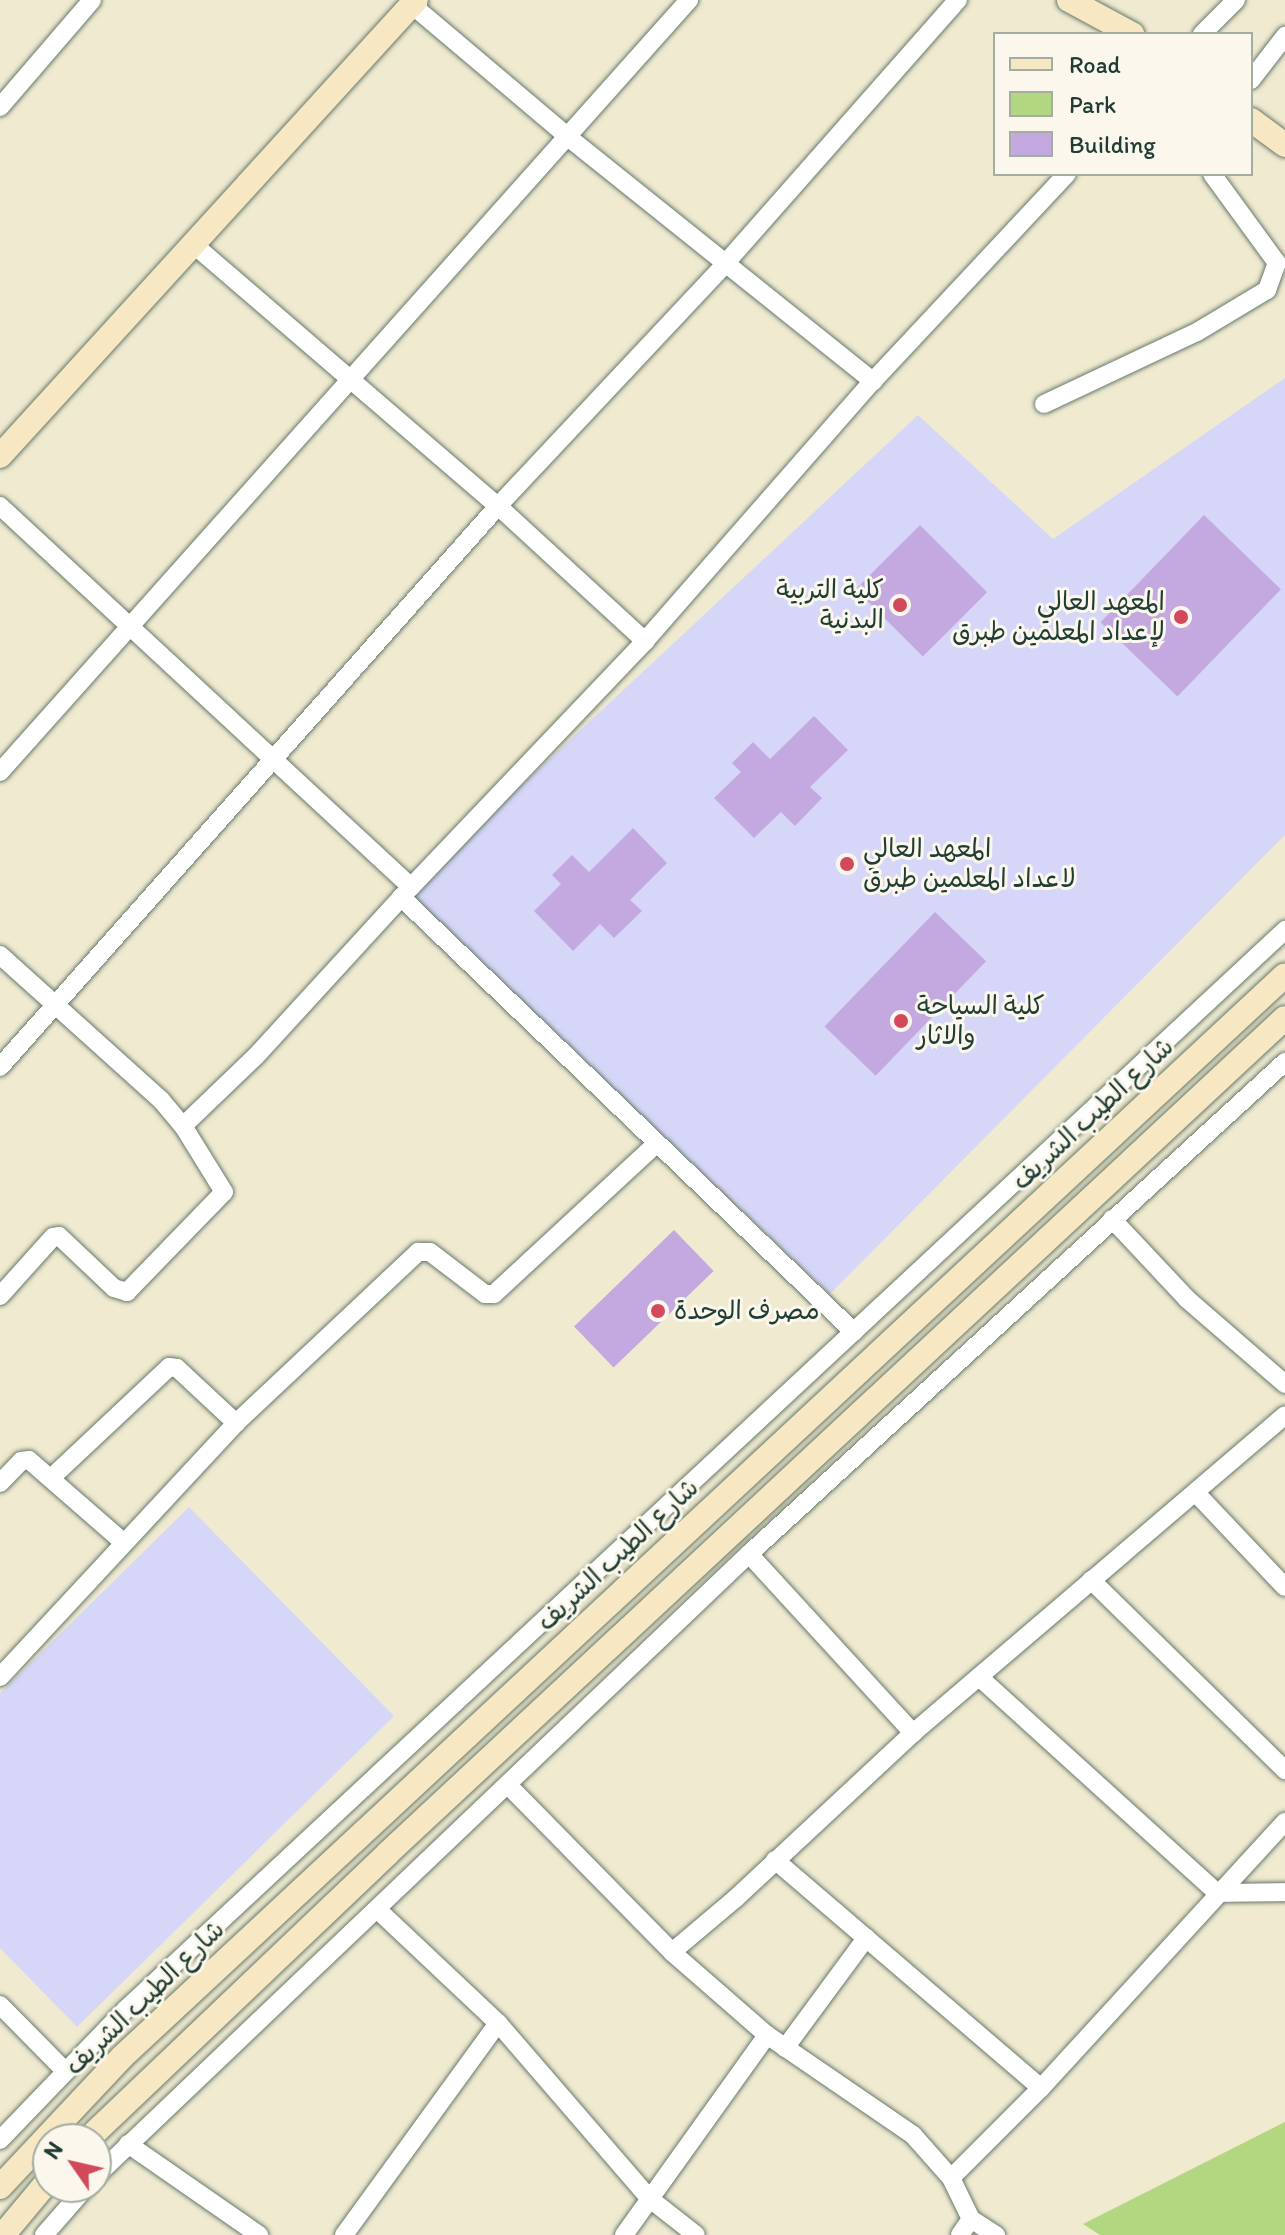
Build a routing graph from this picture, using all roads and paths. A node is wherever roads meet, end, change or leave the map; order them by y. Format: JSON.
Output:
{"nodes":[{"id":1,"x":92,"y":0,"type":"edge"},
{"id":2,"x":689,"y":0,"type":"edge"},
{"id":3,"x":958,"y":0,"type":"edge"},
{"id":4,"x":1069,"y":0,"type":"edge"},
{"id":5,"x":1236,"y":0,"type":"edge"},
{"id":6,"x":414,"y":2,"type":"edge"},
{"id":7,"x":1128,"y":32,"type":"edge"},
{"id":8,"x":1204,"y":32,"type":"edge"},
{"id":9,"x":1285,"y":36,"type":"edge"},
{"id":10,"x":1253,"y":77,"type":"edge"},
{"id":11,"x":0,"y":107,"type":"edge"},
{"id":12,"x":1253,"y":121,"type":"edge"},
{"id":13,"x":568,"y":137,"type":"junction"},
{"id":14,"x":1285,"y":145,"type":"edge"},
{"id":15,"x":1065,"y":176,"type":"edge"},
{"id":16,"x":1213,"y":176,"type":"edge"},
{"id":17,"x":193,"y":244,"type":"junction"},
{"id":18,"x":724,"y":265,"type":"junction"},
{"id":19,"x":350,"y":377,"type":"junction"},
{"id":20,"x":873,"y":381,"type":"junction"},
{"id":21,"x":1044,"y":404,"type":"dead end"},
{"id":22,"x":0,"y":456,"type":"edge"},
{"id":23,"x":0,"y":506,"type":"edge"},
{"id":24,"x":498,"y":506,"type":"junction"},
{"id":25,"x":131,"y":628,"type":"junction"},
{"id":26,"x":645,"y":641,"type":"junction"},
{"id":27,"x":273,"y":761,"type":"junction"},
{"id":28,"x":0,"y":772,"type":"edge"},
{"id":29,"x":406,"y":892,"type":"junction"},
{"id":30,"x":1285,"y":930,"type":"edge"},
{"id":31,"x":0,"y":955,"type":"edge"},
{"id":32,"x":1285,"y":975,"type":"edge"},
{"id":33,"x":57,"y":1005,"type":"junction"},
{"id":34,"x":1285,"y":1018,"type":"edge"},
{"id":35,"x":1285,"y":1062,"type":"edge"},
{"id":36,"x":0,"y":1067,"type":"edge"},
{"id":37,"x":183,"y":1126,"type":"junction"},
{"id":38,"x":655,"y":1145,"type":"junction"},
{"id":39,"x":1112,"y":1219,"type":"junction"},
{"id":40,"x":0,"y":1296,"type":"edge"},
{"id":41,"x":854,"y":1332,"type":"junction"},
{"id":42,"x":1285,"y":1384,"type":"edge"},
{"id":43,"x":1285,"y":1415,"type":"edge"},
{"id":44,"x":236,"y":1423,"type":"junction"},
{"id":45,"x":51,"y":1478,"type":"junction"},
{"id":46,"x":0,"y":1483,"type":"edge"},
{"id":47,"x":1196,"y":1493,"type":"junction"},
{"id":48,"x":124,"y":1543,"type":"junction"},
{"id":49,"x":749,"y":1554,"type":"junction"},
{"id":50,"x":1091,"y":1580,"type":"junction"},
{"id":51,"x":1285,"y":1587,"type":"edge"},
{"id":52,"x":0,"y":1677,"type":"edge"},
{"id":53,"x":979,"y":1677,"type":"junction"},
{"id":54,"x":913,"y":1733,"type":"junction"},
{"id":55,"x":1285,"y":1770,"type":"edge"},
{"id":56,"x":508,"y":1785,"type":"junction"},
{"id":57,"x":1285,"y":1822,"type":"edge"},
{"id":58,"x":775,"y":1860,"type":"junction"},
{"id":59,"x":1285,"y":1892,"type":"edge"},
{"id":60,"x":1217,"y":1893,"type":"junction"},
{"id":61,"x":378,"y":1910,"type":"junction"},
{"id":62,"x":866,"y":1938,"type":"junction"},
{"id":63,"x":672,"y":1952,"type":"junction"},
{"id":64,"x":0,"y":2005,"type":"edge"},
{"id":65,"x":498,"y":2023,"type":"junction"},
{"id":66,"x":767,"y":2035,"type":"junction"},
{"id":67,"x":785,"y":2048,"type":"junction"},
{"id":68,"x":64,"y":2070,"type":"junction"},
{"id":69,"x":1041,"y":2088,"type":"junction"},
{"id":70,"x":105,"y":2123,"type":"edge"},
{"id":71,"x":0,"y":2140,"type":"edge"},
{"id":72,"x":128,"y":2144,"type":"junction"},
{"id":73,"x":112,"y":2160,"type":"edge"},
{"id":74,"x":951,"y":2178,"type":"junction"},
{"id":75,"x":0,"y":2187,"type":"edge"},
{"id":76,"x":650,"y":2199,"type":"junction"},
{"id":77,"x":32,"y":2200,"type":"edge"},
{"id":78,"x":72,"y":2203,"type":"edge"},
{"id":79,"x":966,"y":2227,"type":"edge"},
{"id":80,"x":3,"y":2235,"type":"edge"},
{"id":81,"x":44,"y":2235,"type":"edge"},
{"id":82,"x":259,"y":2235,"type":"edge"},
{"id":83,"x":344,"y":2235,"type":"edge"},
{"id":84,"x":624,"y":2235,"type":"edge"},
{"id":85,"x":696,"y":2235,"type":"edge"},
{"id":86,"x":996,"y":2235,"type":"edge"}],
"edges":[{"from":1,"to":11,"type":"street"},
{"from":2,"to":13,"type":"street"},
{"from":3,"to":18,"type":"street"},
{"from":4,"to":7,"type":"main road"},
{"from":5,"to":8,"type":"street"},
{"from":6,"to":13,"type":"street"},
{"from":6,"to":17,"type":"main road"},
{"from":9,"to":10,"type":"street"},
{"from":12,"to":14,"type":"main road"},
{"from":13,"to":18,"type":"street"},
{"from":13,"to":19,"type":"street"},
{"from":15,"to":20,"type":"street"},
{"from":16,"to":21,"type":"street"},
{"from":17,"to":19,"type":"street"},
{"from":17,"to":22,"type":"main road"},
{"from":18,"to":20,"type":"street"},
{"from":18,"to":24,"type":"street"},
{"from":19,"to":24,"type":"street"},
{"from":19,"to":25,"type":"street"},
{"from":20,"to":26,"type":"street"},
{"from":23,"to":25,"type":"street"},
{"from":24,"to":26,"type":"street"},
{"from":24,"to":27,"type":"street"},
{"from":25,"to":27,"type":"street"},
{"from":25,"to":28,"type":"street"},
{"from":26,"to":29,"type":"street"},
{"from":27,"to":29,"type":"street"},
{"from":27,"to":33,"type":"street"},
{"from":29,"to":37,"type":"street"},
{"from":29,"to":38,"type":"street"},
{"from":30,"to":41,"type":"street"},
{"from":31,"to":33,"type":"street"},
{"from":32,"to":75,"type":"main road","name":"شارع الطيب الشريف"},
{"from":33,"to":36,"type":"street"},
{"from":33,"to":37,"type":"street"},
{"from":34,"to":70,"type":"main road"},
{"from":35,"to":39,"type":"street"},
{"from":37,"to":40,"type":"street"},
{"from":38,"to":41,"type":"street"},
{"from":38,"to":44,"type":"street"},
{"from":39,"to":42,"type":"street"},
{"from":39,"to":49,"type":"street"},
{"from":41,"to":68,"type":"street"},
{"from":43,"to":47,"type":"street"},
{"from":44,"to":45,"type":"street"},
{"from":44,"to":48,"type":"street"},
{"from":45,"to":46,"type":"street"},
{"from":45,"to":48,"type":"street"},
{"from":47,"to":50,"type":"street"},
{"from":47,"to":51,"type":"street"},
{"from":48,"to":52,"type":"street"},
{"from":49,"to":54,"type":"street"},
{"from":49,"to":56,"type":"street"},
{"from":50,"to":53,"type":"street"},
{"from":50,"to":55,"type":"street"},
{"from":53,"to":54,"type":"street"},
{"from":53,"to":60,"type":"street"},
{"from":54,"to":58,"type":"street"},
{"from":56,"to":61,"type":"street"},
{"from":56,"to":63,"type":"street"},
{"from":57,"to":60,"type":"street"},
{"from":58,"to":62,"type":"street"},
{"from":58,"to":63,"type":"street"},
{"from":59,"to":60,"type":"street"},
{"from":60,"to":69,"type":"street"},
{"from":61,"to":65,"type":"street"},
{"from":61,"to":72,"type":"street"},
{"from":62,"to":67,"type":"street"},
{"from":62,"to":69,"type":"street"},
{"from":63,"to":66,"type":"street"},
{"from":64,"to":68,"type":"street"},
{"from":65,"to":76,"type":"street"},
{"from":65,"to":83,"type":"street"},
{"from":66,"to":67,"type":"street"},
{"from":66,"to":76,"type":"street"},
{"from":67,"to":74,"type":"street"},
{"from":68,"to":71,"type":"street"},
{"from":69,"to":74,"type":"street"},
{"from":72,"to":73,"type":"street"},
{"from":72,"to":82,"type":"street"},
{"from":74,"to":79,"type":"street"},
{"from":76,"to":84,"type":"street"},
{"from":76,"to":85,"type":"street"},
{"from":77,"to":80,"type":"main road"},
{"from":78,"to":81,"type":"street"},
{"from":79,"to":86,"type":"street"}]}
